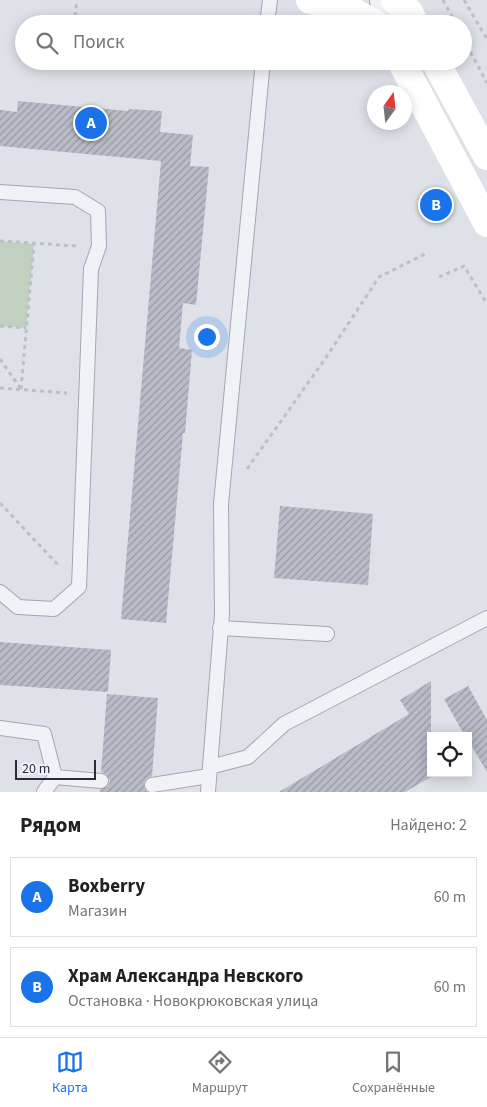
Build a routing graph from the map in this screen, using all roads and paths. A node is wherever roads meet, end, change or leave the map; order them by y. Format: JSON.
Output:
{"nodes":[{"id":1,"x":77,"y":0,"type":"edge"},
{"id":2,"x":270,"y":0,"type":"edge"},
{"id":3,"x":384,"y":0,"type":"edge"},
{"id":4,"x":443,"y":0,"type":"edge"},
{"id":5,"x":464,"y":0,"type":"edge"},
{"id":6,"x":323,"y":1,"type":"edge"},
{"id":7,"x":402,"y":12,"type":"edge"},
{"id":8,"x":75,"y":15,"type":"edge"},
{"id":9,"x":269,"y":15,"type":"edge"},
{"id":10,"x":359,"y":15,"type":"edge"},
{"id":11,"x":451,"y":15,"type":"edge"},
{"id":12,"x":487,"y":39,"type":"edge"},
{"id":13,"x":472,"y":55,"type":"edge"},
{"id":14,"x":262,"y":70,"type":"edge"},
{"id":15,"x":406,"y":70,"type":"edge"},
{"id":16,"x":441,"y":70,"type":"edge"},
{"id":17,"x":487,"y":83,"type":"edge"},
{"id":18,"x":487,"y":156,"type":"edge"},
{"id":19,"x":0,"y":192,"type":"edge"},
{"id":20,"x":487,"y":224,"type":"edge"},
{"id":21,"x":0,"y":241,"type":"edge"},
{"id":22,"x":34,"y":244,"type":"junction"},
{"id":23,"x":98,"y":246,"type":"junction"},
{"id":24,"x":427,"y":253,"type":"dead end"},
{"id":25,"x":439,"y":276,"type":"dead end"},
{"id":26,"x":487,"y":304,"type":"edge"},
{"id":27,"x":0,"y":326,"type":"edge"},
{"id":28,"x":26,"y":328,"type":"junction"},
{"id":29,"x":0,"y":358,"type":"edge"},
{"id":30,"x":0,"y":388,"type":"edge"},
{"id":31,"x":21,"y":389,"type":"junction"},
{"id":32,"x":86,"y":395,"type":"junction"},
{"id":33,"x":222,"y":504,"type":"junction"},
{"id":34,"x":1,"y":506,"type":"edge"},
{"id":35,"x":78,"y":587,"type":"junction"},
{"id":36,"x":0,"y":592,"type":"edge"},
{"id":37,"x":487,"y":618,"type":"edge"},
{"id":38,"x":220,"y":628,"type":"junction"},
{"id":39,"x":327,"y":634,"type":"dead end"},
{"id":40,"x":0,"y":728,"type":"edge"},
{"id":41,"x":210,"y":771,"type":"junction"},
{"id":42,"x":55,"y":777,"type":"junction"},
{"id":43,"x":101,"y":781,"type":"dead end"},
{"id":44,"x":152,"y":785,"type":"dead end"},
{"id":45,"x":44,"y":792,"type":"edge"},
{"id":46,"x":208,"y":792,"type":"edge"}],
"edges":[{"from":1,"to":8,"type":"path"},
{"from":2,"to":9,"type":"lane"},
{"from":3,"to":7,"type":"street"},
{"from":4,"to":11,"type":"path"},
{"from":5,"to":12,"type":"path"},
{"from":6,"to":10,"type":"main road"},
{"from":13,"to":17,"type":"path"},
{"from":14,"to":33,"type":"lane"},
{"from":15,"to":20,"type":"main road"},
{"from":16,"to":18,"type":"main road"},
{"from":19,"to":23,"type":"lane"},
{"from":21,"to":22,"type":"path"},
{"from":22,"to":23,"type":"path"},
{"from":22,"to":28,"type":"path"},
{"from":23,"to":32,"type":"lane"},
{"from":24,"to":33,"type":"path"},
{"from":25,"to":26,"type":"path"},
{"from":27,"to":28,"type":"path"},
{"from":28,"to":31,"type":"path"},
{"from":29,"to":31,"type":"path"},
{"from":30,"to":31,"type":"path"},
{"from":31,"to":32,"type":"path"},
{"from":32,"to":35,"type":"lane"},
{"from":33,"to":38,"type":"lane"},
{"from":34,"to":35,"type":"path"},
{"from":35,"to":36,"type":"lane"},
{"from":37,"to":41,"type":"lane"},
{"from":38,"to":39,"type":"lane"},
{"from":38,"to":41,"type":"lane"},
{"from":40,"to":42,"type":"lane"},
{"from":41,"to":44,"type":"lane"},
{"from":41,"to":46,"type":"lane"},
{"from":42,"to":43,"type":"lane"},
{"from":42,"to":45,"type":"lane"}]}
